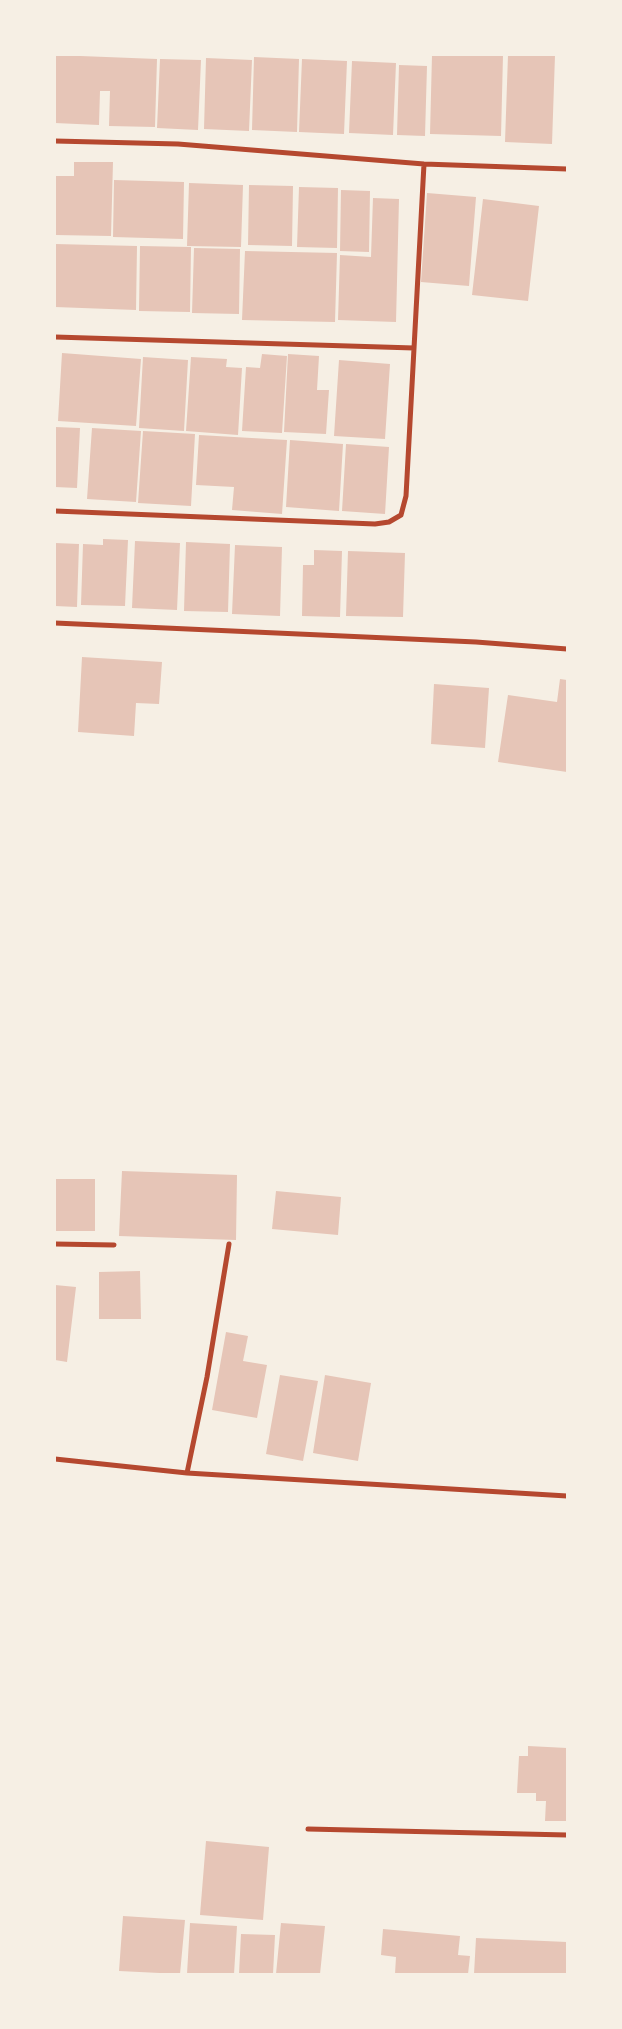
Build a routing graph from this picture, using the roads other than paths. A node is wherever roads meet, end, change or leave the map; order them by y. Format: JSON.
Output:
{"nodes":[{"id":1,"x":55,"y":141,"type":"edge"},
{"id":2,"x":424,"y":164,"type":"junction"},
{"id":3,"x":567,"y":169,"type":"edge"},
{"id":4,"x":55,"y":337,"type":"edge"},
{"id":5,"x":414,"y":348,"type":"junction"},
{"id":6,"x":55,"y":511,"type":"edge"},
{"id":7,"x":55,"y":623,"type":"edge"},
{"id":8,"x":567,"y":649,"type":"edge"},
{"id":9,"x":55,"y":1244,"type":"edge"},
{"id":10,"x":229,"y":1244,"type":"dead end"},
{"id":11,"x":114,"y":1245,"type":"dead end"},
{"id":12,"x":55,"y":1459,"type":"edge"},
{"id":13,"x":188,"y":1473,"type":"junction"},
{"id":14,"x":567,"y":1496,"type":"edge"},
{"id":15,"x":308,"y":1829,"type":"dead end"},
{"id":16,"x":567,"y":1835,"type":"edge"}],
"edges":[{"from":1,"to":2,"type":"street"},
{"from":2,"to":3,"type":"street"},
{"from":2,"to":5,"type":"street"},
{"from":4,"to":5,"type":"street"},
{"from":5,"to":6,"type":"street"},
{"from":7,"to":8,"type":"street"},
{"from":9,"to":11,"type":"street"},
{"from":10,"to":13,"type":"street"},
{"from":12,"to":13,"type":"street"},
{"from":13,"to":14,"type":"street"},
{"from":15,"to":16,"type":"street"}]}
